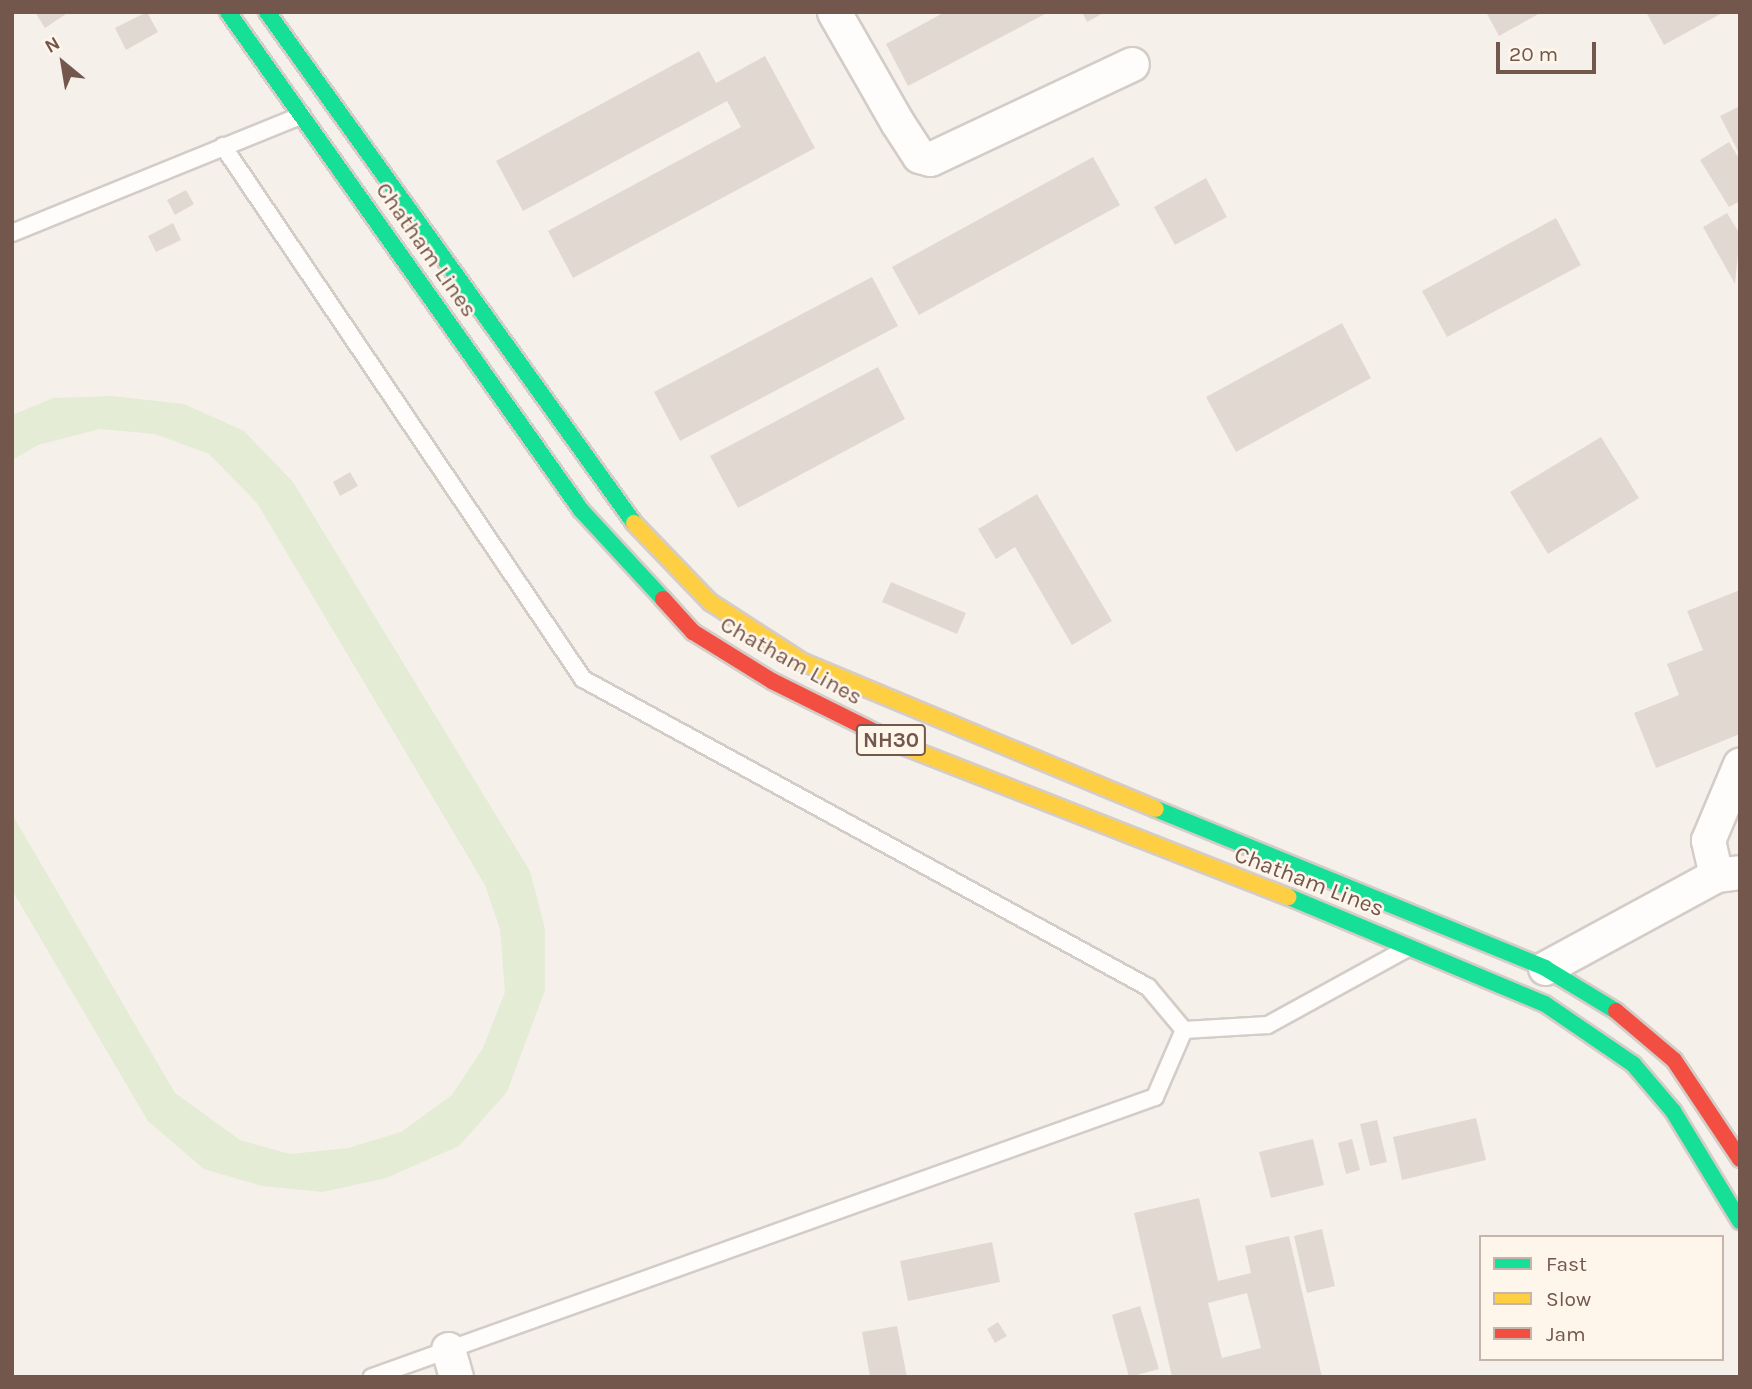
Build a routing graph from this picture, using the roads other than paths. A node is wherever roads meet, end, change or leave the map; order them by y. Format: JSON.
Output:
{"nodes":[{"id":1,"x":228,"y":12,"type":"edge"},
{"id":2,"x":267,"y":12,"type":"edge"},
{"id":3,"x":834,"y":12,"type":"edge"},
{"id":4,"x":1132,"y":64,"type":"dead end"},
{"id":5,"x":332,"y":102,"type":"junction"},
{"id":6,"x":302,"y":115,"type":"junction"},
{"id":7,"x":223,"y":146,"type":"junction"},
{"id":8,"x":12,"y":233,"type":"edge"},
{"id":9,"x":1740,"y":764,"type":"edge"},
{"id":10,"x":1728,"y":874,"type":"edge"},
{"id":11,"x":1411,"y":946,"type":"junction"},
{"id":12,"x":1545,"y":968,"type":"junction"},
{"id":13,"x":1184,"y":1030,"type":"junction"},
{"id":14,"x":1740,"y":1159,"type":"edge"},
{"id":15,"x":1740,"y":1221,"type":"edge"},
{"id":16,"x":452,"y":1363,"type":"edge"},
{"id":17,"x":372,"y":1377,"type":"edge"}],
"edges":[{"from":1,"to":6,"type":"highway","name":"Chatham Lines","number":"NH30"},
{"from":2,"to":5,"type":"highway","name":"Chatham Lines","number":"NH30"},
{"from":3,"to":4,"type":"street"},
{"from":5,"to":6,"type":"lane"},
{"from":5,"to":12,"type":"highway","name":"Chatham Lines","number":"NH30"},
{"from":6,"to":7,"type":"lane"},
{"from":6,"to":11,"type":"highway","name":"Chatham Lines","number":"NH30"},
{"from":7,"to":8,"type":"lane"},
{"from":7,"to":13,"type":"lane"},
{"from":9,"to":10,"type":"street"},
{"from":10,"to":12,"type":"street"},
{"from":11,"to":13,"type":"lane"},
{"from":11,"to":15,"type":"highway","name":"Chatham Lines","number":"NH30"},
{"from":12,"to":14,"type":"highway","name":"Chatham Lines","number":"NH30"},
{"from":13,"to":16,"type":"lane"},
{"from":16,"to":17,"type":"lane"}]}
